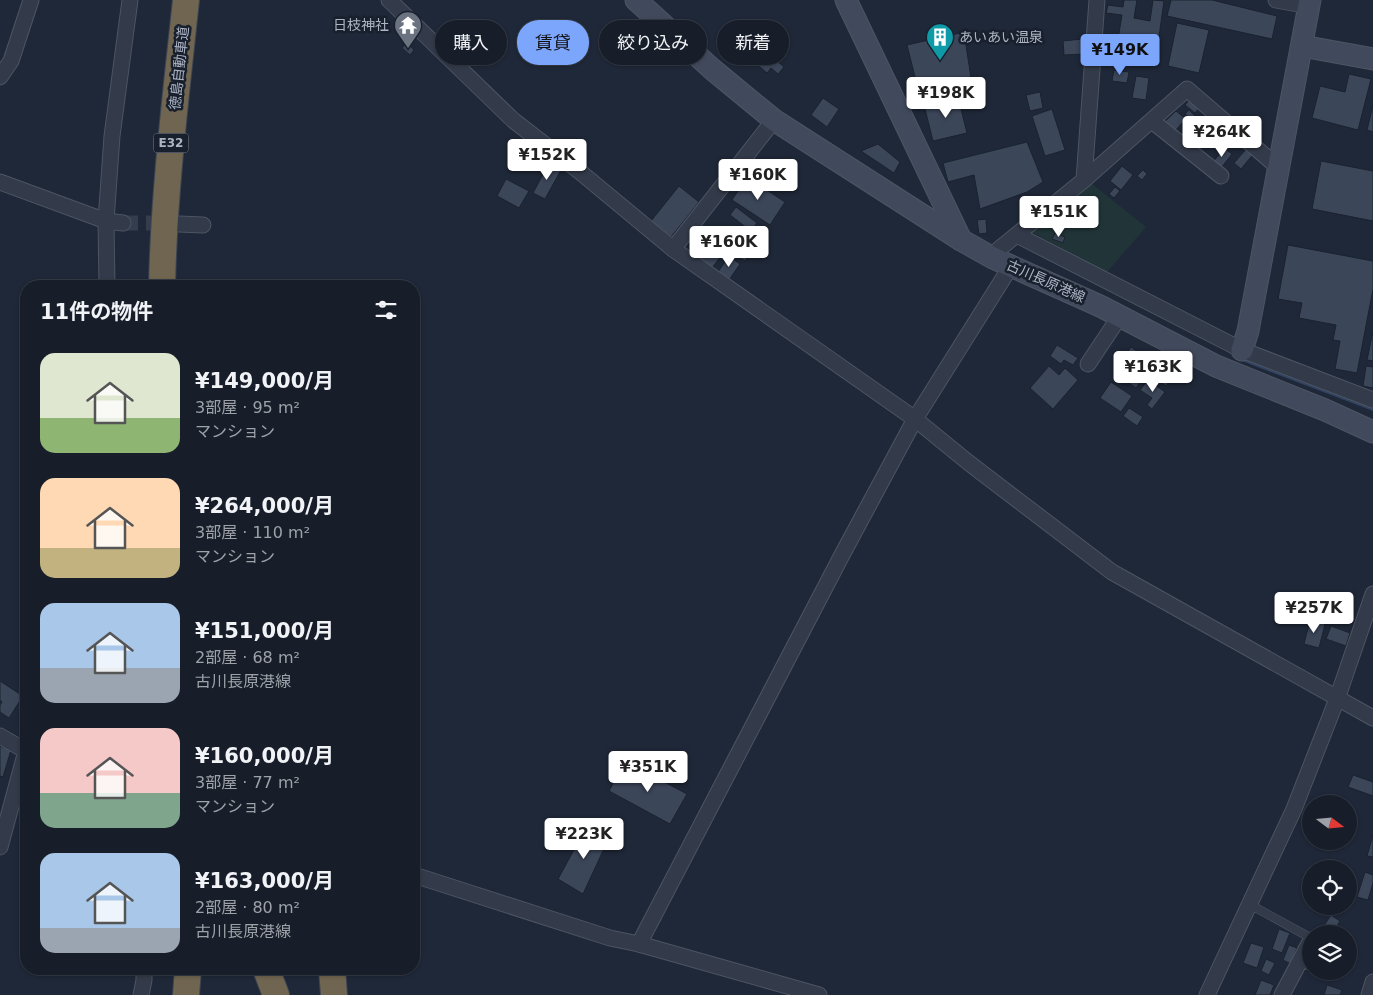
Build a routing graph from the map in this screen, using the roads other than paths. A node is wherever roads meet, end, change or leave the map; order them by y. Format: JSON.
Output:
{"nodes":[{"id":1,"x":31,"y":0,"type":"edge"},
{"id":2,"x":130,"y":0,"type":"edge"},
{"id":3,"x":186,"y":0,"type":"edge"},
{"id":4,"x":388,"y":0,"type":"edge"},
{"id":5,"x":636,"y":0,"type":"edge"},
{"id":6,"x":846,"y":0,"type":"edge"},
{"id":7,"x":1097,"y":0,"type":"edge"},
{"id":8,"x":1276,"y":0,"type":"edge"},
{"id":9,"x":1309,"y":3,"type":"edge"},
{"id":10,"x":1302,"y":46,"type":"junction"},
{"id":11,"x":1373,"y":59,"type":"edge"},
{"id":12,"x":0,"y":77,"type":"edge"},
{"id":13,"x":774,"y":120,"type":"junction"},
{"id":14,"x":1152,"y":121,"type":"junction"},
{"id":15,"x":1279,"y":168,"type":"junction"},
{"id":16,"x":1221,"y":176,"type":"dead end"},
{"id":17,"x":1084,"y":180,"type":"junction"},
{"id":18,"x":0,"y":182,"type":"edge"},
{"id":19,"x":106,"y":221,"type":"junction"},
{"id":20,"x":123,"y":223,"type":"tunnel mouth"},
{"id":21,"x":179,"y":224,"type":"tunnel mouth"},
{"id":22,"x":203,"y":225,"type":"dead end"},
{"id":23,"x":1017,"y":235,"type":"junction"},
{"id":24,"x":961,"y":240,"type":"junction"},
{"id":25,"x":673,"y":249,"type":"junction"},
{"id":26,"x":1002,"y":262,"type":"junction"},
{"id":27,"x":107,"y":280,"type":"edge"},
{"id":28,"x":162,"y":280,"type":"edge"},
{"id":29,"x":1120,"y":316,"type":"junction"},
{"id":30,"x":1242,"y":350,"type":"junction"},
{"id":31,"x":1088,"y":364,"type":"dead end"},
{"id":32,"x":1373,"y":400,"type":"edge"},
{"id":33,"x":916,"y":418,"type":"junction"},
{"id":34,"x":1373,"y":432,"type":"edge"},
{"id":35,"x":1373,"y":594,"type":"edge"},
{"id":36,"x":1337,"y":699,"type":"junction"},
{"id":37,"x":1373,"y":718,"type":"edge"},
{"id":38,"x":0,"y":736,"type":"edge"},
{"id":39,"x":20,"y":748,"type":"edge"},
{"id":40,"x":20,"y":773,"type":"edge"},
{"id":41,"x":0,"y":847,"type":"edge"},
{"id":42,"x":420,"y":877,"type":"edge"},
{"id":43,"x":1249,"y":904,"type":"junction"},
{"id":44,"x":1302,"y":934,"type":"edge"},
{"id":45,"x":639,"y":944,"type":"junction"},
{"id":46,"x":1302,"y":956,"type":"edge"},
{"id":47,"x":144,"y":975,"type":"edge"},
{"id":48,"x":188,"y":975,"type":"edge"},
{"id":49,"x":257,"y":975,"type":"edge"},
{"id":50,"x":268,"y":975,"type":"edge"},
{"id":51,"x":332,"y":975,"type":"edge"},
{"id":52,"x":1373,"y":982,"type":"edge"},
{"id":53,"x":141,"y":995,"type":"edge"},
{"id":54,"x":186,"y":995,"type":"edge"},
{"id":55,"x":263,"y":995,"type":"edge"},
{"id":56,"x":276,"y":995,"type":"edge"},
{"id":57,"x":334,"y":995,"type":"edge"},
{"id":58,"x":819,"y":995,"type":"edge"},
{"id":59,"x":1206,"y":995,"type":"edge"},
{"id":60,"x":1282,"y":995,"type":"edge"},
{"id":61,"x":1369,"y":995,"type":"edge"}],
"edges":[{"from":1,"to":12,"type":"street"},
{"from":2,"to":19,"type":"street"},
{"from":3,"to":28,"type":"highway","name":"徳島自動車道","number":"E32"},
{"from":4,"to":25,"type":"street"},
{"from":5,"to":13,"type":"street","name":"古川長原港線"},
{"from":6,"to":24,"type":"street"},
{"from":7,"to":17,"type":"street"},
{"from":8,"to":9,"type":"street"},
{"from":9,"to":10,"type":"street"},
{"from":10,"to":11,"type":"street"},
{"from":10,"to":15,"type":"street"},
{"from":13,"to":24,"type":"street","name":"古川長原港線"},
{"from":13,"to":25,"type":"street"},
{"from":14,"to":15,"type":"street"},
{"from":14,"to":16,"type":"street"},
{"from":14,"to":17,"type":"street"},
{"from":15,"to":30,"type":"street"},
{"from":17,"to":23,"type":"street"},
{"from":18,"to":19,"type":"street"},
{"from":19,"to":20,"type":"street"},
{"from":19,"to":27,"type":"street"},
{"from":21,"to":22,"type":"street"},
{"from":23,"to":26,"type":"street"},
{"from":23,"to":30,"type":"street"},
{"from":24,"to":26,"type":"street","name":"古川長原港線"},
{"from":25,"to":33,"type":"street"},
{"from":26,"to":29,"type":"street","name":"古川長原港線"},
{"from":26,"to":33,"type":"street"},
{"from":29,"to":31,"type":"street"},
{"from":29,"to":34,"type":"street","name":"古川長原港線"},
{"from":30,"to":32,"type":"street"},
{"from":33,"to":36,"type":"street"},
{"from":33,"to":45,"type":"street"},
{"from":35,"to":36,"type":"street"},
{"from":36,"to":37,"type":"street"},
{"from":36,"to":43,"type":"street"},
{"from":38,"to":39,"type":"street"},
{"from":40,"to":41,"type":"street"},
{"from":42,"to":45,"type":"street"},
{"from":43,"to":44,"type":"lane"},
{"from":43,"to":59,"type":"street"},
{"from":45,"to":58,"type":"street"},
{"from":46,"to":60,"type":"street"},
{"from":47,"to":53,"type":"street"},
{"from":48,"to":54,"type":"highway"},
{"from":49,"to":55,"type":"highway"},
{"from":50,"to":56,"type":"highway"},
{"from":51,"to":57,"type":"highway"},
{"from":52,"to":61,"type":"street"}]}
